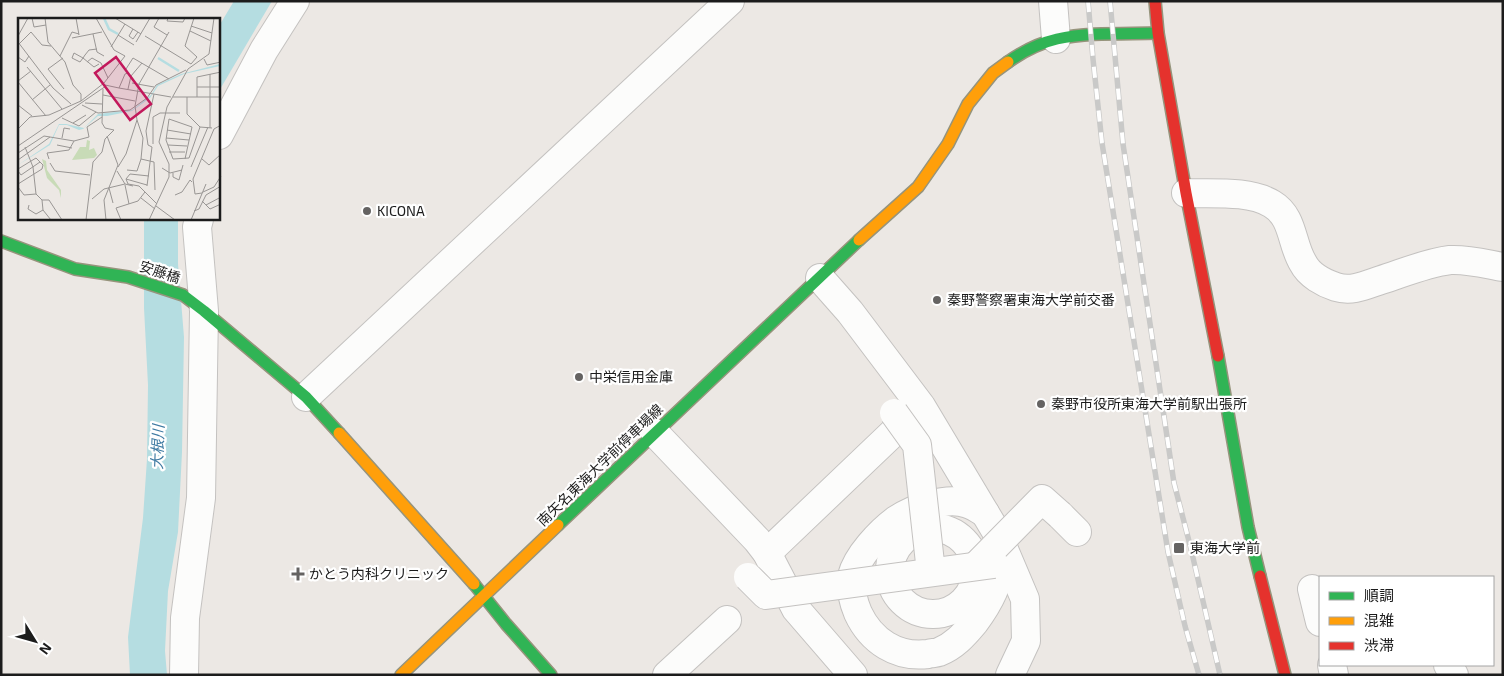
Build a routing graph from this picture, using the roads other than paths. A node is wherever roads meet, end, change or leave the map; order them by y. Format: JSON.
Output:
{"nodes":[{"id":1,"x":295,"y":1,"type":"edge"},
{"id":2,"x":730,"y":1,"type":"edge"},
{"id":3,"x":1053,"y":1,"type":"edge"},
{"id":4,"x":1155,"y":1,"type":"edge"},
{"id":5,"x":1158,"y":33,"type":"junction"},
{"id":6,"x":1056,"y":39,"type":"junction"},
{"id":7,"x":220,"y":132,"type":"edge"},
{"id":8,"x":1186,"y":193,"type":"junction"},
{"id":9,"x":199,"y":220,"type":"edge"},
{"id":10,"x":1,"y":241,"type":"edge"},
{"id":11,"x":1503,"y":267,"type":"edge"},
{"id":12,"x":820,"y":278,"type":"junction"},
{"id":13,"x":193,"y":303,"type":"junction"},
{"id":14,"x":306,"y":398,"type":"junction"},
{"id":15,"x":921,"y":406,"type":"junction"},
{"id":16,"x":894,"y":413,"type":"dead end"},
{"id":17,"x":655,"y":433,"type":"junction"},
{"id":18,"x":991,"y":523,"type":"junction"},
{"id":19,"x":926,"y":528,"type":"junction"},
{"id":20,"x":1077,"y":532,"type":"dead end"},
{"id":21,"x":767,"y":553,"type":"junction"},
{"id":22,"x":985,"y":565,"type":"junction"},
{"id":23,"x":931,"y":572,"type":"junction"},
{"id":24,"x":890,"y":578,"type":"junction"},
{"id":25,"x":1312,"y":589,"type":"dead end"},
{"id":26,"x":757,"y":592,"type":"dead end"},
{"id":27,"x":484,"y":596,"type":"junction"},
{"id":28,"x":1319,"y":618,"type":"edge"},
{"id":29,"x":728,"y":620,"type":"dead end"},
{"id":30,"x":184,"y":675,"type":"edge"},
{"id":31,"x":401,"y":675,"type":"edge"},
{"id":32,"x":551,"y":675,"type":"edge"},
{"id":33,"x":668,"y":675,"type":"edge"},
{"id":34,"x":853,"y":675,"type":"edge"},
{"id":35,"x":1010,"y":675,"type":"edge"},
{"id":36,"x":1285,"y":675,"type":"edge"}],
"edges":[{"from":1,"to":7,"type":"street"},
{"from":2,"to":14,"type":"street"},
{"from":3,"to":6,"type":"street"},
{"from":4,"to":5,"type":"street"},
{"from":5,"to":6,"type":"street","name":"南矢名東海大学前停車場線"},
{"from":5,"to":8,"type":"street"},
{"from":6,"to":12,"type":"street","name":"南矢名東海大学前停車場線"},
{"from":8,"to":11,"type":"street"},
{"from":8,"to":36,"type":"street"},
{"from":9,"to":13,"type":"street"},
{"from":10,"to":13,"type":"street","name":"安藤橋"},
{"from":12,"to":15,"type":"street"},
{"from":12,"to":17,"type":"street","name":"南矢名東海大学前停車場線"},
{"from":13,"to":14,"type":"street"},
{"from":13,"to":30,"type":"street"},
{"from":14,"to":27,"type":"street"},
{"from":15,"to":18,"type":"street"},
{"from":15,"to":21,"type":"street"},
{"from":16,"to":19,"type":"street","bridge":true},
{"from":17,"to":21,"type":"street"},
{"from":17,"to":27,"type":"street","name":"南矢名東海大学前停車場線"},
{"from":18,"to":18,"type":"street"},
{"from":18,"to":35,"type":"street"},
{"from":19,"to":22,"type":"street"},
{"from":19,"to":23,"type":"street","bridge":true},
{"from":19,"to":24,"type":"street"},
{"from":20,"to":22,"type":"street","bridge":true},
{"from":21,"to":34,"type":"street"},
{"from":22,"to":23,"type":"street","bridge":true},
{"from":22,"to":24,"type":"street"},
{"from":23,"to":24,"type":"street","bridge":true},
{"from":24,"to":26,"type":"street","bridge":true},
{"from":25,"to":28,"type":"street"},
{"from":27,"to":31,"type":"street","name":"南矢名東海大学前停車場線"},
{"from":27,"to":32,"type":"street"},
{"from":29,"to":33,"type":"street"}]}
